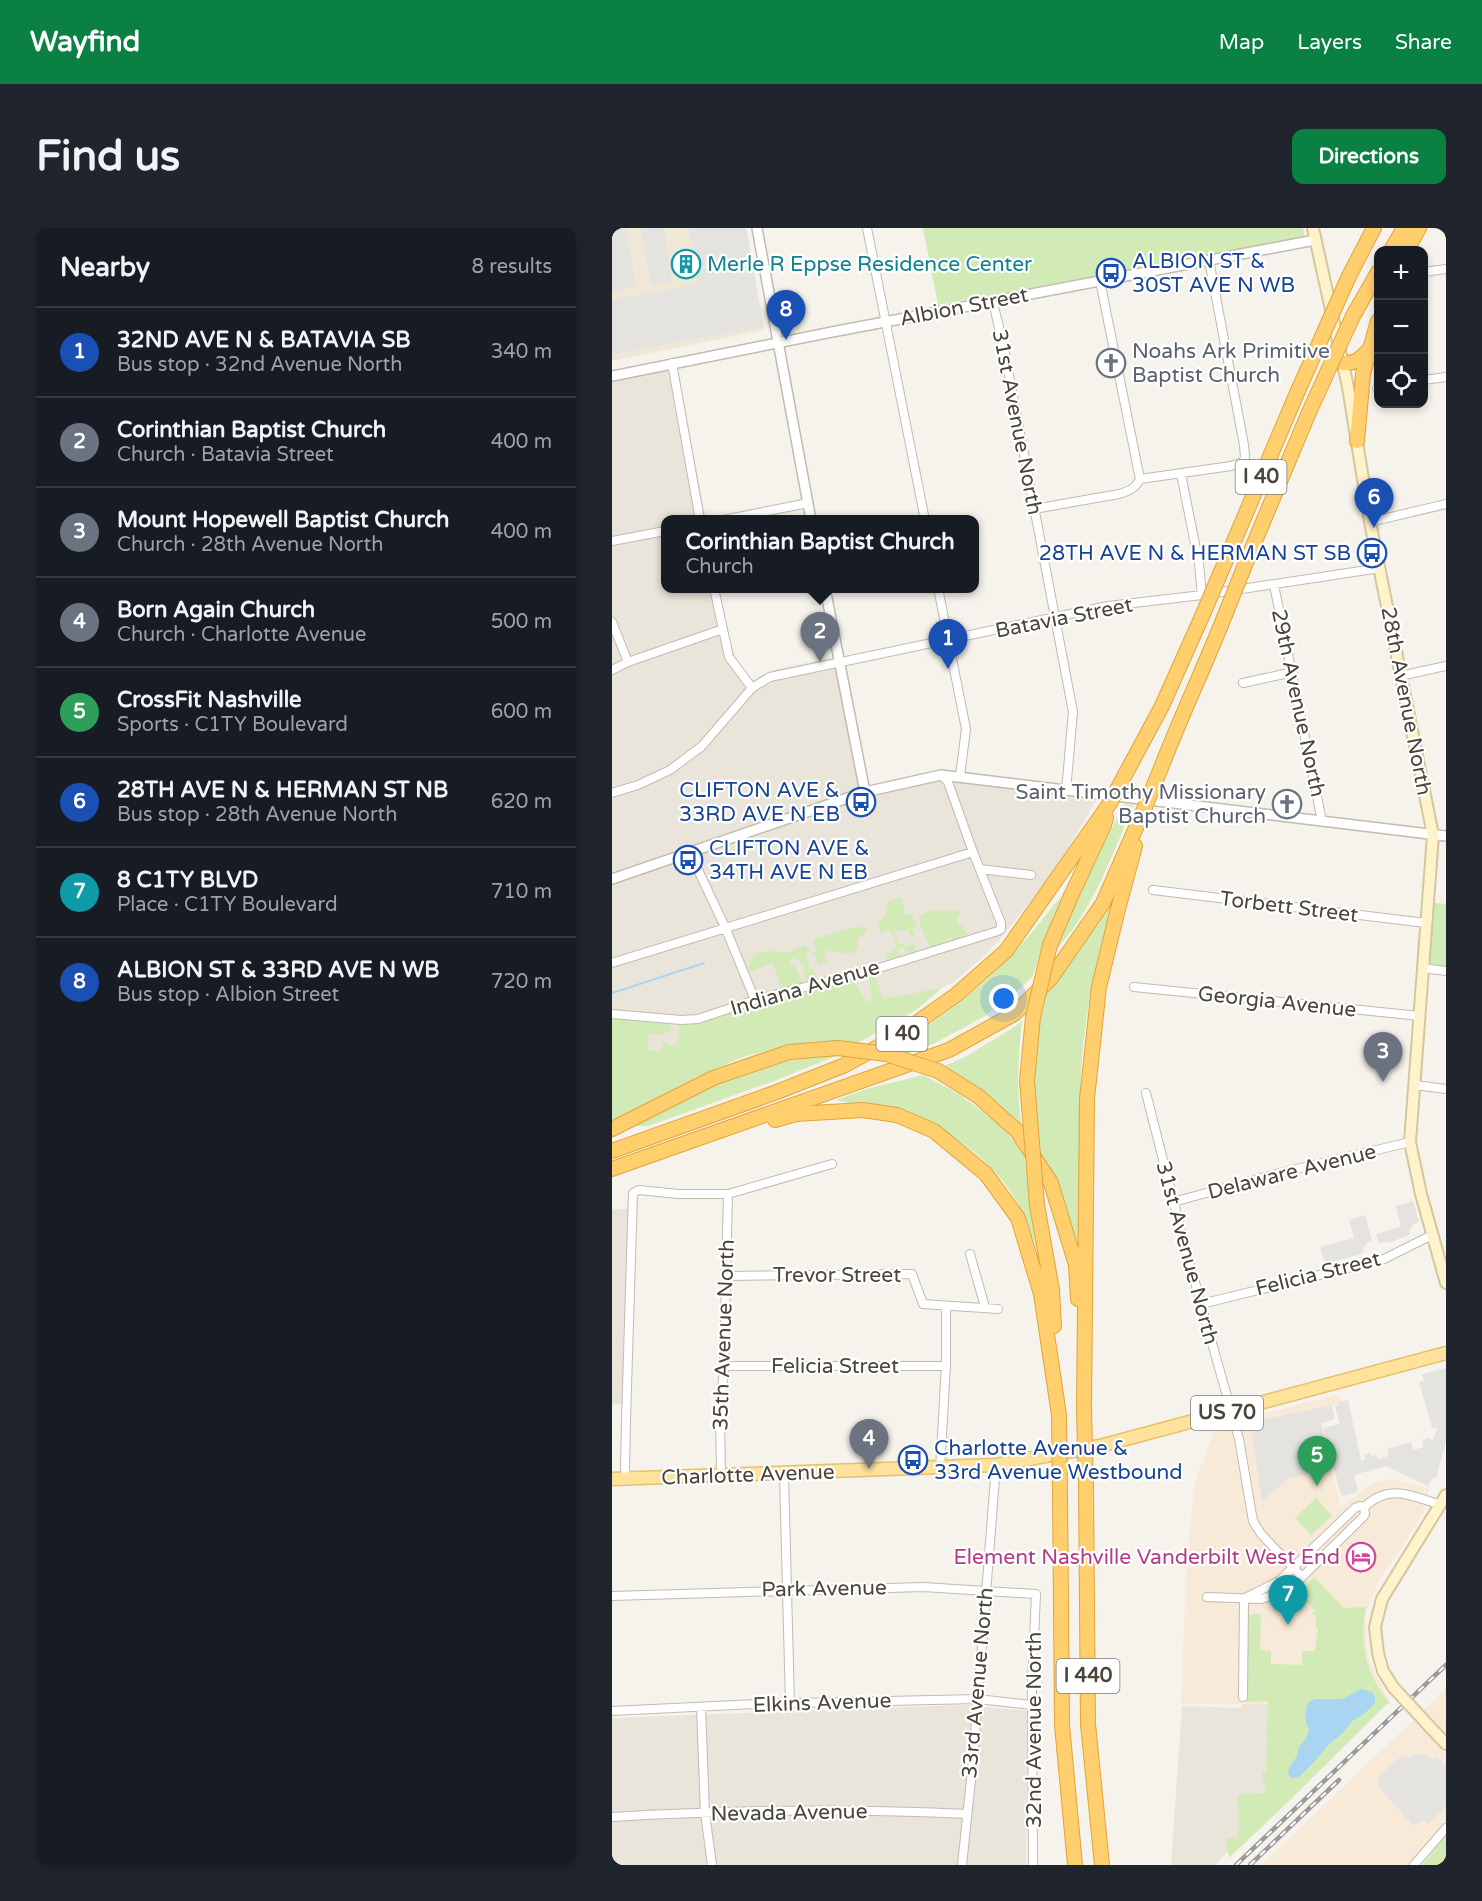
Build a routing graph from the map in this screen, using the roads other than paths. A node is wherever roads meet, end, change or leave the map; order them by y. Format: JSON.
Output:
{"nodes":[{"id":1,"x":756,"y":228,"type":"edge"},
{"id":2,"x":867,"y":228,"type":"edge"},
{"id":3,"x":1374,"y":228,"type":"edge"},
{"id":4,"x":1404,"y":228,"type":"edge"},
{"id":5,"x":1419,"y":228,"type":"edge"},
{"id":6,"x":1314,"y":231,"type":"edge"},
{"id":7,"x":1393,"y":246,"type":"edge"},
{"id":8,"x":1409,"y":246,"type":"edge"},
{"id":9,"x":1209,"y":260,"type":"junction"},
{"id":10,"x":1446,"y":269,"type":"edge"},
{"id":11,"x":1428,"y":271,"type":"edge"},
{"id":12,"x":1374,"y":279,"type":"edge"},
{"id":13,"x":1100,"y":281,"type":"junction"},
{"id":14,"x":993,"y":302,"type":"junction"},
{"id":15,"x":886,"y":322,"type":"junction"},
{"id":16,"x":1374,"y":334,"type":"edge"},
{"id":17,"x":778,"y":343,"type":"junction"},
{"id":18,"x":1369,"y":350,"type":"junction"},
{"id":19,"x":672,"y":363,"type":"junction"},
{"id":20,"x":1343,"y":363,"type":"junction"},
{"id":21,"x":612,"y":376,"type":"edge"},
{"id":22,"x":1446,"y":377,"type":"edge"},
{"id":23,"x":1428,"y":380,"type":"edge"},
{"id":24,"x":1357,"y":441,"type":"junction"},
{"id":25,"x":1181,"y":474,"type":"junction"},
{"id":26,"x":1140,"y":479,"type":"junction"},
{"id":27,"x":808,"y":503,"type":"junction"},
{"id":28,"x":1446,"y":504,"type":"edge"},
{"id":29,"x":1034,"y":509,"type":"junction"},
{"id":30,"x":699,"y":515,"type":"edge"},
{"id":31,"x":744,"y":515,"type":"edge"},
{"id":32,"x":810,"y":515,"type":"edge"},
{"id":33,"x":924,"y":515,"type":"edge"},
{"id":34,"x":1370,"y":522,"type":"junction"},
{"id":35,"x":661,"y":532,"type":"edge"},
{"id":36,"x":612,"y":541,"type":"edge"},
{"id":37,"x":1380,"y":568,"type":"junction"},
{"id":38,"x":1274,"y":585,"type":"junction"},
{"id":39,"x":715,"y":593,"type":"edge"},
{"id":40,"x":826,"y":593,"type":"edge"},
{"id":41,"x":939,"y":593,"type":"edge"},
{"id":42,"x":1202,"y":596,"type":"junction"},
{"id":43,"x":1055,"y":618,"type":"junction"},
{"id":44,"x":612,"y":622,"type":"edge"},
{"id":45,"x":723,"y":629,"type":"junction"},
{"id":46,"x":948,"y":641,"type":"junction"},
{"id":47,"x":840,"y":661,"type":"junction"},
{"id":48,"x":628,"y":662,"type":"junction"},
{"id":49,"x":1446,"y":666,"type":"edge"},
{"id":50,"x":612,"y":670,"type":"edge"},
{"id":51,"x":1293,"y":672,"type":"junction"},
{"id":52,"x":1400,"y":676,"type":"junction"},
{"id":53,"x":1243,"y":683,"type":"dead end"},
{"id":54,"x":752,"y":688,"type":"junction"},
{"id":55,"x":941,"y":775,"type":"junction"},
{"id":56,"x":960,"y":776,"type":"junction"},
{"id":57,"x":1066,"y":791,"type":"junction"},
{"id":58,"x":865,"y":792,"type":"junction"},
{"id":59,"x":612,"y":793,"type":"edge"},
{"id":60,"x":1110,"y":803,"type":"junction"},
{"id":61,"x":1145,"y":807,"type":"junction"},
{"id":62,"x":1322,"y":821,"type":"junction"},
{"id":63,"x":1433,"y":835,"type":"junction"},
{"id":64,"x":1446,"y":836,"type":"edge"},
{"id":65,"x":973,"y":852,"type":"junction"},
{"id":66,"x":690,"y":853,"type":"junction"},
{"id":67,"x":980,"y":869,"type":"junction"},
{"id":68,"x":1031,"y":875,"type":"dead end"},
{"id":69,"x":612,"y":879,"type":"edge"},
{"id":70,"x":1152,"y":890,"type":"dead end"},
{"id":71,"x":1426,"y":923,"type":"junction"},
{"id":72,"x":725,"y":927,"type":"junction"},
{"id":73,"x":612,"y":963,"type":"edge"},
{"id":74,"x":1423,"y":968,"type":"junction"},
{"id":75,"x":1446,"y":971,"type":"edge"},
{"id":76,"x":1134,"y":987,"type":"dead end"},
{"id":77,"x":755,"y":1000,"type":"junction"},
{"id":78,"x":612,"y":1014,"type":"edge"},
{"id":79,"x":1420,"y":1016,"type":"junction"},
{"id":80,"x":1414,"y":1085,"type":"junction"},
{"id":81,"x":1446,"y":1089,"type":"edge"},
{"id":82,"x":1146,"y":1093,"type":"dead end"},
{"id":83,"x":612,"y":1129,"type":"edge"},
{"id":84,"x":1410,"y":1143,"type":"junction"},
{"id":85,"x":669,"y":1149,"type":"junction"},
{"id":86,"x":612,"y":1151,"type":"edge"},
{"id":87,"x":831,"y":1164,"type":"dead end"},
{"id":88,"x":612,"y":1169,"type":"edge"},
{"id":89,"x":728,"y":1194,"type":"junction"},
{"id":90,"x":1173,"y":1202,"type":"junction"},
{"id":91,"x":1432,"y":1235,"type":"junction"},
{"id":92,"x":970,"y":1254,"type":"dead end"},
{"id":93,"x":726,"y":1276,"type":"junction"},
{"id":94,"x":1446,"y":1283,"type":"edge"},
{"id":95,"x":1201,"y":1304,"type":"junction"},
{"id":96,"x":946,"y":1306,"type":"junction"},
{"id":97,"x":985,"y":1307,"type":"junction"},
{"id":98,"x":998,"y":1309,"type":"dead end"},
{"id":99,"x":1446,"y":1353,"type":"edge"},
{"id":100,"x":723,"y":1366,"type":"junction"},
{"id":101,"x":946,"y":1366,"type":"junction"},
{"id":102,"x":1084,"y":1409,"type":"junction"},
{"id":103,"x":1231,"y":1412,"type":"junction"},
{"id":104,"x":1059,"y":1415,"type":"junction"},
{"id":105,"x":996,"y":1466,"type":"junction"},
{"id":106,"x":940,"y":1468,"type":"junction"},
{"id":107,"x":784,"y":1474,"type":"junction"},
{"id":108,"x":721,"y":1476,"type":"junction"},
{"id":109,"x":612,"y":1479,"type":"edge"},
{"id":110,"x":627,"y":1479,"type":"junction"},
{"id":111,"x":1444,"y":1500,"type":"edge"},
{"id":112,"x":1365,"y":1507,"type":"junction"},
{"id":113,"x":1293,"y":1568,"type":"junction"},
{"id":114,"x":1302,"y":1577,"type":"junction"},
{"id":115,"x":787,"y":1590,"type":"junction"},
{"id":116,"x":986,"y":1590,"type":"junction"},
{"id":117,"x":1036,"y":1594,"type":"joint"},
{"id":118,"x":612,"y":1596,"type":"edge"},
{"id":119,"x":1207,"y":1597,"type":"dead end"},
{"id":120,"x":1244,"y":1599,"type":"junction"},
{"id":121,"x":1243,"y":1697,"type":"dead end"},
{"id":122,"x":978,"y":1698,"type":"junction"},
{"id":123,"x":790,"y":1705,"type":"junction"},
{"id":124,"x":1032,"y":1705,"type":"junction"},
{"id":125,"x":701,"y":1707,"type":"junction"},
{"id":126,"x":612,"y":1711,"type":"edge"},
{"id":127,"x":1446,"y":1744,"type":"edge"},
{"id":128,"x":705,"y":1814,"type":"junction"},
{"id":129,"x":967,"y":1814,"type":"junction"},
{"id":130,"x":612,"y":1817,"type":"edge"},
{"id":131,"x":1446,"y":1828,"type":"edge"},
{"id":132,"x":712,"y":1865,"type":"edge"},
{"id":133,"x":962,"y":1865,"type":"edge"},
{"id":134,"x":1033,"y":1865,"type":"edge"},
{"id":135,"x":1075,"y":1865,"type":"edge"},
{"id":136,"x":1102,"y":1865,"type":"edge"},
{"id":137,"x":1414,"y":1865,"type":"edge"}],
"edges":[{"from":1,"to":17,"type":"street"},
{"from":2,"to":15,"type":"street"},
{"from":3,"to":60,"type":"highway","number":"I 40","bridge":true},
{"from":4,"to":7,"type":"highway"},
{"from":5,"to":8,"type":"highway"},
{"from":6,"to":9,"type":"street","name":"Albion Street"},
{"from":6,"to":20,"type":"main road","name":"28th Avenue North"},
{"from":9,"to":13,"type":"street","name":"Albion Street"},
{"from":9,"to":25,"type":"street"},
{"from":10,"to":11,"type":"street"},
{"from":12,"to":61,"type":"highway","number":"I 40","bridge":true},
{"from":13,"to":14,"type":"street","name":"Albion Street"},
{"from":13,"to":26,"type":"street"},
{"from":14,"to":15,"type":"street","name":"Albion Street"},
{"from":14,"to":29,"type":"street","name":"31st Avenue North"},
{"from":15,"to":17,"type":"street","name":"Albion Street"},
{"from":15,"to":33,"type":"street"},
{"from":16,"to":18,"type":"highway"},
{"from":17,"to":19,"type":"street","name":"Albion Street"},
{"from":17,"to":27,"type":"street"},
{"from":18,"to":20,"type":"highway"},
{"from":18,"to":24,"type":"highway"},
{"from":19,"to":21,"type":"street","name":"Albion Street"},
{"from":19,"to":30,"type":"street"},
{"from":20,"to":24,"type":"main road","name":"28th Avenue North"},
{"from":22,"to":23,"type":"street"},
{"from":24,"to":34,"type":"main road","name":"28th Avenue North"},
{"from":25,"to":26,"type":"street"},
{"from":25,"to":42,"type":"street"},
{"from":26,"to":29,"type":"street"},
{"from":27,"to":31,"type":"street"},
{"from":27,"to":32,"type":"street"},
{"from":28,"to":34,"type":"street"},
{"from":29,"to":43,"type":"street","name":"31st Avenue North"},
{"from":34,"to":37,"type":"main road","name":"28th Avenue North"},
{"from":35,"to":36,"type":"street"},
{"from":37,"to":38,"type":"street","name":"Batavia Street"},
{"from":37,"to":52,"type":"main road","name":"28th Avenue North"},
{"from":38,"to":42,"type":"street","name":"Batavia Street"},
{"from":38,"to":51,"type":"street","name":"29th Avenue North"},
{"from":39,"to":45,"type":"street"},
{"from":40,"to":47,"type":"street"},
{"from":41,"to":46,"type":"street"},
{"from":42,"to":43,"type":"street","name":"Batavia Street"},
{"from":43,"to":46,"type":"street","name":"Batavia Street"},
{"from":43,"to":57,"type":"street","name":"31st Avenue North"},
{"from":44,"to":48,"type":"street"},
{"from":45,"to":48,"type":"street"},
{"from":45,"to":54,"type":"street"},
{"from":46,"to":47,"type":"street","name":"Batavia Street"},
{"from":46,"to":56,"type":"street"},
{"from":47,"to":54,"type":"street","name":"Batavia Street"},
{"from":47,"to":58,"type":"street"},
{"from":48,"to":50,"type":"street"},
{"from":49,"to":52,"type":"street"},
{"from":51,"to":53,"type":"street"},
{"from":51,"to":62,"type":"street","name":"29th Avenue North"},
{"from":52,"to":63,"type":"main road","name":"28th Avenue North"},
{"from":54,"to":59,"type":"street","name":"Batavia Street"},
{"from":55,"to":56,"type":"street"},
{"from":55,"to":58,"type":"street"},
{"from":55,"to":65,"type":"street"},
{"from":56,"to":57,"type":"street"},
{"from":57,"to":62,"type":"street"},
{"from":58,"to":66,"type":"street"},
{"from":60,"to":86,"type":"highway","number":"I 40"},
{"from":60,"to":104,"type":"highway","bridge":true},
{"from":61,"to":85,"type":"highway","number":"I 40"},
{"from":61,"to":102,"type":"highway"},
{"from":62,"to":63,"type":"street"},
{"from":63,"to":64,"type":"street"},
{"from":63,"to":71,"type":"main road","name":"28th Avenue North"},
{"from":65,"to":67,"type":"street"},
{"from":65,"to":72,"type":"street"},
{"from":66,"to":69,"type":"street"},
{"from":66,"to":72,"type":"street"},
{"from":67,"to":68,"type":"street"},
{"from":67,"to":77,"type":"street","name":"Indiana Avenue"},
{"from":70,"to":71,"type":"street","name":"Torbett Street"},
{"from":71,"to":74,"type":"main road","name":"28th Avenue North"},
{"from":72,"to":73,"type":"street"},
{"from":72,"to":77,"type":"street"},
{"from":74,"to":75,"type":"street"},
{"from":74,"to":79,"type":"main road","name":"28th Avenue North"},
{"from":76,"to":79,"type":"street","name":"Georgia Avenue"},
{"from":77,"to":78,"type":"street","name":"Indiana Avenue"},
{"from":79,"to":80,"type":"main road","name":"28th Avenue North"},
{"from":80,"to":81,"type":"street"},
{"from":80,"to":84,"type":"main road","name":"28th Avenue North"},
{"from":82,"to":90,"type":"street","name":"31st Avenue North"},
{"from":83,"to":102,"type":"highway","bridge":true},
{"from":84,"to":90,"type":"street","name":"Delaware Avenue"},
{"from":84,"to":91,"type":"main road","name":"28th Avenue North"},
{"from":85,"to":88,"type":"highway","number":"I 40"},
{"from":85,"to":104,"type":"highway"},
{"from":87,"to":89,"type":"street"},
{"from":89,"to":93,"type":"street","name":"35th Avenue North"},
{"from":89,"to":110,"type":"street"},
{"from":90,"to":95,"type":"street","name":"31st Avenue North"},
{"from":91,"to":94,"type":"main road","name":"28th Avenue North"},
{"from":91,"to":95,"type":"street","name":"Felicia Street"},
{"from":92,"to":97,"type":"street"},
{"from":93,"to":96,"type":"street","name":"Trevor Street"},
{"from":93,"to":100,"type":"street","name":"35th Avenue North"},
{"from":95,"to":103,"type":"street","name":"31st Avenue North"},
{"from":96,"to":97,"type":"street","name":"Trevor Street"},
{"from":96,"to":101,"type":"street"},
{"from":97,"to":98,"type":"street","name":"Trevor Street"},
{"from":99,"to":103,"type":"main road","name":"Charlotte Avenue","number":"US 70"},
{"from":100,"to":101,"type":"street","name":"Felicia Street"},
{"from":100,"to":108,"type":"street","name":"35th Avenue North"},
{"from":101,"to":106,"type":"street"},
{"from":102,"to":136,"type":"highway","number":"I 440","bridge":true},
{"from":103,"to":105,"type":"main road","name":"Charlotte Avenue","number":"US 70"},
{"from":103,"to":113,"type":"street","name":"31st Avenue North"},
{"from":104,"to":135,"type":"highway","number":"I 440","bridge":true},
{"from":105,"to":106,"type":"main road","name":"Charlotte Avenue","number":"US 70"},
{"from":105,"to":116,"type":"street","name":"33rd Avenue North"},
{"from":106,"to":107,"type":"main road","name":"Charlotte Avenue","number":"US 70"},
{"from":107,"to":108,"type":"main road","name":"Charlotte Avenue","number":"US 70"},
{"from":107,"to":115,"type":"street"},
{"from":108,"to":110,"type":"main road","name":"Charlotte Avenue","number":"US 70"},
{"from":109,"to":110,"type":"main road","name":"Charlotte Avenue","number":"US 70"},
{"from":111,"to":112,"type":"street"},
{"from":111,"to":127,"type":"main road","bridge":true},
{"from":112,"to":113,"type":"street"},
{"from":112,"to":114,"type":"street"},
{"from":113,"to":114,"type":"street","name":"31st Avenue North"},
{"from":113,"to":120,"type":"street"},
{"from":114,"to":120,"type":"street"},
{"from":115,"to":116,"type":"street","name":"Park Avenue"},
{"from":115,"to":118,"type":"street","name":"Park Avenue"},
{"from":115,"to":123,"type":"street"},
{"from":116,"to":117,"type":"street","name":"Park Avenue"},
{"from":116,"to":122,"type":"street","name":"33rd Avenue North"},
{"from":117,"to":124,"type":"street","name":"32nd Avenue North"},
{"from":119,"to":120,"type":"street"},
{"from":120,"to":121,"type":"street"},
{"from":122,"to":123,"type":"street","name":"Elkins Avenue"},
{"from":122,"to":124,"type":"street","name":"Elkins Avenue"},
{"from":122,"to":129,"type":"street","name":"33rd Avenue North"},
{"from":123,"to":125,"type":"street","name":"Elkins Avenue"},
{"from":124,"to":134,"type":"street","name":"32nd Avenue North"},
{"from":125,"to":126,"type":"street","name":"Elkins Avenue"},
{"from":125,"to":128,"type":"street"},
{"from":128,"to":129,"type":"street","name":"Nevada Avenue"},
{"from":128,"to":130,"type":"street","name":"Nevada Avenue"},
{"from":128,"to":132,"type":"street"},
{"from":129,"to":133,"type":"street","name":"33rd Avenue North"},
{"from":131,"to":137,"type":"street"}]}
